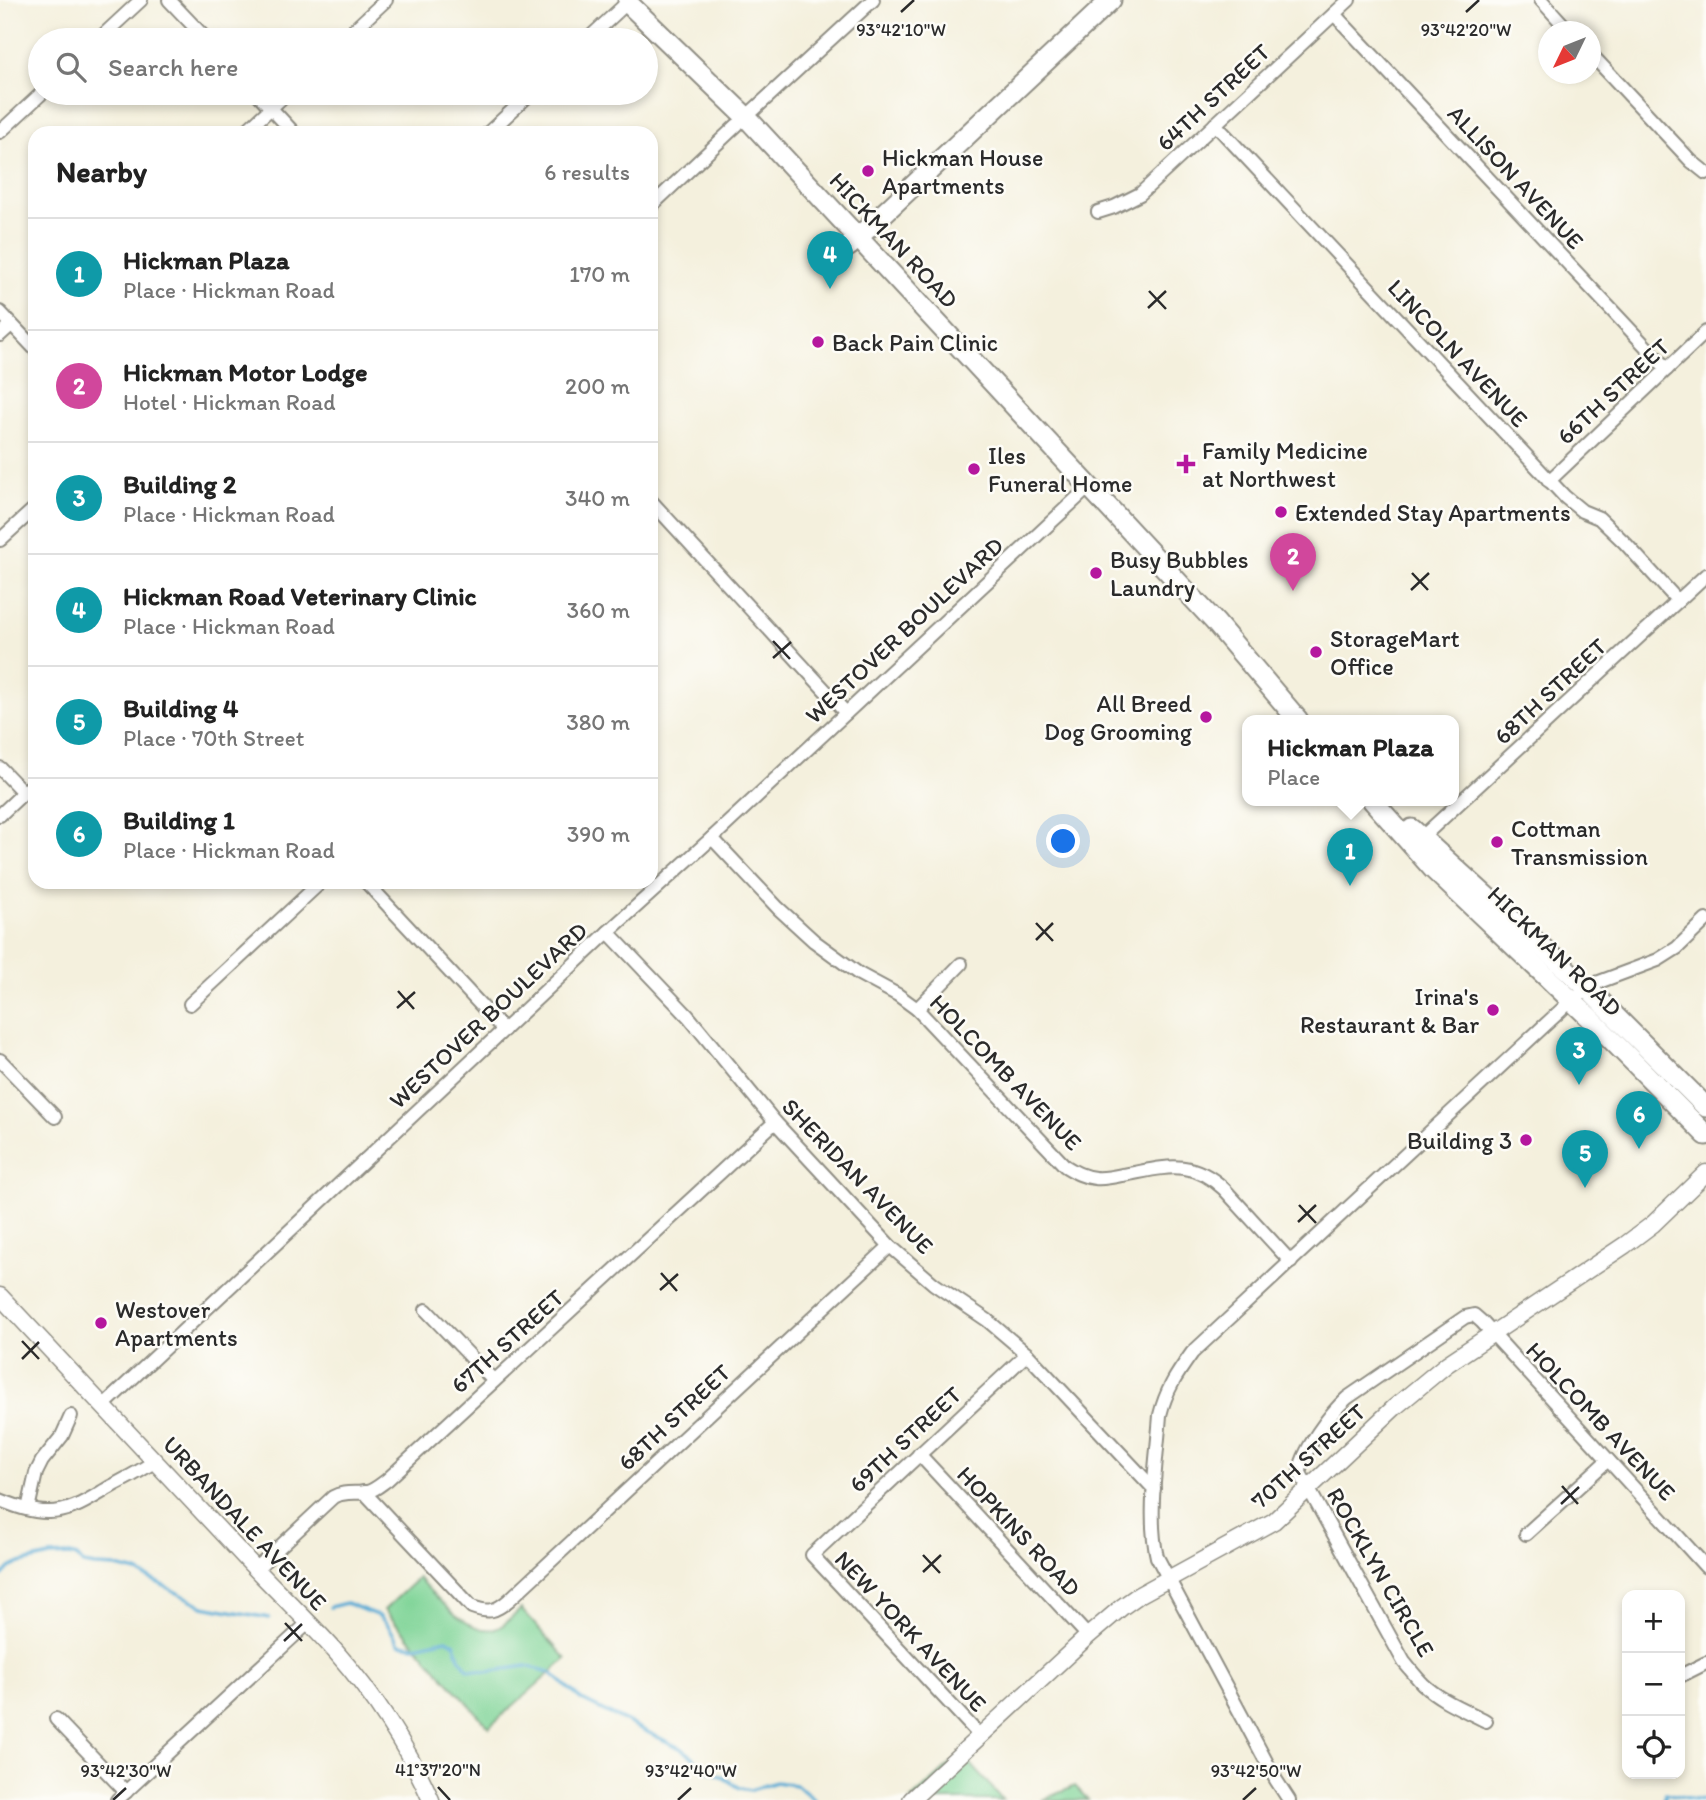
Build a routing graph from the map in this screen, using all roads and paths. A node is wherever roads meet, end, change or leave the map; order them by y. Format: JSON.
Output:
{"nodes":[{"id":1,"x":141,"y":0,"type":"edge"},
{"id":2,"x":169,"y":0,"type":"edge"},
{"id":3,"x":386,"y":0,"type":"edge"},
{"id":4,"x":873,"y":0,"type":"edge"},
{"id":5,"x":1111,"y":0,"type":"edge"},
{"id":6,"x":1349,"y":0,"type":"edge"},
{"id":7,"x":1541,"y":0,"type":"edge"},
{"id":8,"x":628,"y":1,"type":"edge"},
{"id":9,"x":1334,"y":14,"type":"junction"},
{"id":10,"x":1560,"y":21,"type":"edge"},
{"id":11,"x":111,"y":28,"type":"edge"},
{"id":12,"x":196,"y":28,"type":"edge"},
{"id":13,"x":356,"y":28,"type":"edge"},
{"id":14,"x":600,"y":28,"type":"edge"},
{"id":15,"x":653,"y":28,"type":"edge"},
{"id":16,"x":658,"y":33,"type":"edge"},
{"id":17,"x":1601,"y":64,"type":"edge"},
{"id":18,"x":29,"y":105,"type":"edge"},
{"id":19,"x":268,"y":105,"type":"edge"},
{"id":20,"x":274,"y":105,"type":"edge"},
{"id":21,"x":518,"y":105,"type":"edge"},
{"id":22,"x":271,"y":108,"type":"junction"},
{"id":23,"x":741,"y":121,"type":"junction"},
{"id":24,"x":1215,"y":124,"type":"junction"},
{"id":25,"x":252,"y":126,"type":"edge"},
{"id":26,"x":288,"y":126,"type":"edge"},
{"id":27,"x":496,"y":126,"type":"edge"},
{"id":28,"x":0,"y":132,"type":"edge"},
{"id":29,"x":1706,"y":173,"type":"edge"},
{"id":30,"x":658,"y":199,"type":"edge"},
{"id":31,"x":1098,"y":212,"type":"dead end"},
{"id":32,"x":854,"y":242,"type":"junction"},
{"id":33,"x":0,"y":313,"type":"edge"},
{"id":34,"x":12,"y":325,"type":"junction"},
{"id":35,"x":1706,"y":332,"type":"edge"},
{"id":36,"x":28,"y":333,"type":"edge"},
{"id":37,"x":0,"y":335,"type":"edge"},
{"id":38,"x":24,"y":337,"type":"junction"},
{"id":39,"x":28,"y":341,"type":"edge"},
{"id":40,"x":1667,"y":369,"type":"junction"},
{"id":41,"x":1549,"y":481,"type":"junction"},
{"id":42,"x":1085,"y":491,"type":"junction"},
{"id":43,"x":658,"y":509,"type":"edge"},
{"id":44,"x":28,"y":514,"type":"edge"},
{"id":45,"x":0,"y":540,"type":"edge"},
{"id":46,"x":1706,"y":575,"type":"edge"},
{"id":47,"x":1678,"y":601,"type":"junction"},
{"id":48,"x":846,"y":713,"type":"junction"},
{"id":49,"x":1293,"y":715,"type":"edge"},
{"id":50,"x":0,"y":768,"type":"edge"},
{"id":51,"x":28,"y":789,"type":"edge"},
{"id":52,"x":24,"y":793,"type":"junction"},
{"id":53,"x":1459,"y":803,"type":"edge"},
{"id":54,"x":1378,"y":806,"type":"edge"},
{"id":55,"x":1386,"y":806,"type":"edge"},
{"id":56,"x":1456,"y":806,"type":"edge"},
{"id":57,"x":0,"y":815,"type":"edge"},
{"id":58,"x":712,"y":838,"type":"junction"},
{"id":59,"x":1417,"y":842,"type":"junction"},
{"id":60,"x":658,"y":887,"type":"edge"},
{"id":61,"x":313,"y":889,"type":"edge"},
{"id":62,"x":373,"y":889,"type":"edge"},
{"id":63,"x":656,"y":889,"type":"edge"},
{"id":64,"x":1706,"y":920,"type":"edge"},
{"id":65,"x":608,"y":932,"type":"junction"},
{"id":66,"x":961,"y":964,"type":"dead end"},
{"id":67,"x":1580,"y":995,"type":"junction"},
{"id":68,"x":190,"y":1004,"type":"dead end"},
{"id":69,"x":917,"y":1009,"type":"junction"},
{"id":70,"x":504,"y":1030,"type":"junction"},
{"id":71,"x":0,"y":1060,"type":"edge"},
{"id":72,"x":1706,"y":1107,"type":"edge"},
{"id":73,"x":55,"y":1117,"type":"dead end"},
{"id":74,"x":775,"y":1122,"type":"junction"},
{"id":75,"x":1706,"y":1135,"type":"edge"},
{"id":76,"x":1703,"y":1182,"type":"edge"},
{"id":77,"x":890,"y":1246,"type":"junction"},
{"id":78,"x":1291,"y":1262,"type":"junction"},
{"id":79,"x":0,"y":1296,"type":"edge"},
{"id":80,"x":426,"y":1310,"type":"dead end"},
{"id":81,"x":1493,"y":1335,"type":"junction"},
{"id":82,"x":1027,"y":1354,"type":"junction"},
{"id":83,"x":494,"y":1381,"type":"junction"},
{"id":84,"x":103,"y":1406,"type":"junction"},
{"id":85,"x":71,"y":1416,"type":"dead end"},
{"id":86,"x":919,"y":1454,"type":"junction"},
{"id":87,"x":1608,"y":1460,"type":"junction"},
{"id":88,"x":155,"y":1461,"type":"junction"},
{"id":89,"x":1154,"y":1489,"type":"junction"},
{"id":90,"x":1310,"y":1489,"type":"junction"},
{"id":91,"x":364,"y":1492,"type":"junction"},
{"id":92,"x":0,"y":1500,"type":"edge"},
{"id":93,"x":28,"y":1509,"type":"junction"},
{"id":94,"x":1526,"y":1534,"type":"dead end"},
{"id":95,"x":811,"y":1555,"type":"joint"},
{"id":96,"x":1706,"y":1567,"type":"edge"},
{"id":97,"x":256,"y":1569,"type":"junction"},
{"id":98,"x":1167,"y":1580,"type":"junction"},
{"id":99,"x":308,"y":1623,"type":"junction"},
{"id":100,"x":1088,"y":1636,"type":"junction"},
{"id":101,"x":1706,"y":1663,"type":"edge"},
{"id":102,"x":1685,"y":1674,"type":"edge"},
{"id":103,"x":57,"y":1718,"type":"dead end"},
{"id":104,"x":1486,"y":1721,"type":"dead end"},
{"id":105,"x":981,"y":1737,"type":"junction"},
{"id":106,"x":122,"y":1796,"type":"edge"},
{"id":107,"x":425,"y":1797,"type":"edge"},
{"id":108,"x":911,"y":1800,"type":"edge"},
{"id":109,"x":1289,"y":1800,"type":"edge"}],
"edges":[{"from":1,"to":11,"type":"street"},
{"from":2,"to":12,"type":"street"},
{"from":3,"to":13,"type":"street"},
{"from":4,"to":23,"type":"street"},
{"from":5,"to":32,"type":"main road"},
{"from":6,"to":9,"type":"street","name":"64TH STREET"},
{"from":7,"to":10,"type":"street"},
{"from":8,"to":14,"type":"street"},
{"from":8,"to":15,"type":"main road","name":"HICKMAN ROAD"},
{"from":9,"to":24,"type":"street","name":"64TH STREET"},
{"from":9,"to":40,"type":"street","name":"ALLISON AVENUE"},
{"from":16,"to":23,"type":"main road","name":"HICKMAN ROAD"},
{"from":17,"to":29,"type":"street"},
{"from":18,"to":28,"type":"street"},
{"from":19,"to":22,"type":"street"},
{"from":20,"to":22,"type":"street"},
{"from":21,"to":27,"type":"street"},
{"from":22,"to":25,"type":"street"},
{"from":22,"to":26,"type":"street"},
{"from":23,"to":30,"type":"street"},
{"from":23,"to":32,"type":"main road","name":"HICKMAN ROAD"},
{"from":24,"to":31,"type":"street","name":"64TH STREET"},
{"from":24,"to":41,"type":"street","name":"LINCOLN AVENUE"},
{"from":32,"to":42,"type":"main road","name":"HICKMAN ROAD"},
{"from":33,"to":34,"type":"street"},
{"from":34,"to":37,"type":"street"},
{"from":34,"to":38,"type":"street"},
{"from":35,"to":40,"type":"street","name":"66TH STREET"},
{"from":36,"to":38,"type":"street"},
{"from":38,"to":39,"type":"street"},
{"from":40,"to":41,"type":"street","name":"66TH STREET"},
{"from":41,"to":47,"type":"street","name":"LINCOLN AVENUE"},
{"from":42,"to":48,"type":"street","name":"WESTOVER BOULEVARD"},
{"from":42,"to":49,"type":"main road","name":"HICKMAN ROAD"},
{"from":43,"to":48,"type":"street"},
{"from":44,"to":45,"type":"street"},
{"from":46,"to":47,"type":"street","name":"68TH STREET"},
{"from":47,"to":53,"type":"street","name":"68TH STREET"},
{"from":48,"to":58,"type":"street","name":"WESTOVER BOULEVARD"},
{"from":50,"to":52,"type":"street"},
{"from":51,"to":52,"type":"street"},
{"from":52,"to":57,"type":"street"},
{"from":54,"to":59,"type":"main road","name":"HICKMAN ROAD"},
{"from":55,"to":59,"type":"main road","name":"HICKMAN ROAD"},
{"from":56,"to":59,"type":"street","name":"68TH STREET"},
{"from":58,"to":60,"type":"street","name":"WESTOVER BOULEVARD"},
{"from":58,"to":69,"type":"street","name":"HOLCOMB AVENUE"},
{"from":59,"to":67,"type":"main road","name":"HICKMAN ROAD"},
{"from":61,"to":68,"type":"street"},
{"from":62,"to":70,"type":"street"},
{"from":63,"to":65,"type":"street","name":"WESTOVER BOULEVARD"},
{"from":64,"to":67,"type":"street"},
{"from":65,"to":70,"type":"street","name":"WESTOVER BOULEVARD"},
{"from":65,"to":74,"type":"street","name":"SHERIDAN AVENUE"},
{"from":66,"to":69,"type":"street"},
{"from":67,"to":72,"type":"main road","name":"HICKMAN ROAD"},
{"from":67,"to":75,"type":"main road","name":"HICKMAN ROAD"},
{"from":67,"to":78,"type":"street"},
{"from":69,"to":78,"type":"street","name":"HOLCOMB AVENUE"},
{"from":70,"to":84,"type":"street","name":"WESTOVER BOULEVARD"},
{"from":71,"to":73,"type":"street"},
{"from":74,"to":77,"type":"street","name":"SHERIDAN AVENUE"},
{"from":74,"to":83,"type":"street","name":"67TH STREET"},
{"from":76,"to":81,"type":"street","name":"70TH STREET"},
{"from":77,"to":82,"type":"street","name":"SHERIDAN AVENUE"},
{"from":77,"to":91,"type":"street","name":"68TH STREET"},
{"from":78,"to":89,"type":"street"},
{"from":79,"to":84,"type":"street","name":"URBANDALE AVENUE"},
{"from":80,"to":83,"type":"street"},
{"from":81,"to":87,"type":"street","name":"HOLCOMB AVENUE"},
{"from":81,"to":90,"type":"street","name":"70TH STREET"},
{"from":81,"to":90,"type":"street","name":"HOLCOMB AVENUE"},
{"from":82,"to":86,"type":"street","name":"69TH STREET"},
{"from":82,"to":89,"type":"street","name":"SHERIDAN AVENUE"},
{"from":83,"to":91,"type":"street","name":"67TH STREET"},
{"from":84,"to":88,"type":"street","name":"URBANDALE AVENUE"},
{"from":85,"to":93,"type":"street"},
{"from":86,"to":95,"type":"street","name":"69TH STREET"},
{"from":86,"to":100,"type":"street","name":"HOPKINS ROAD"},
{"from":87,"to":94,"type":"street"},
{"from":87,"to":96,"type":"street","name":"HOLCOMB AVENUE"},
{"from":88,"to":93,"type":"street"},
{"from":88,"to":97,"type":"street","name":"URBANDALE AVENUE"},
{"from":89,"to":98,"type":"street"},
{"from":90,"to":98,"type":"street","name":"70TH STREET"},
{"from":90,"to":104,"type":"street","name":"ROCKLYN CIRCLE"},
{"from":91,"to":97,"type":"street","name":"67TH STREET"},
{"from":92,"to":93,"type":"street"},
{"from":95,"to":105,"type":"street","name":"NEW YORK AVENUE"},
{"from":97,"to":99,"type":"street","name":"URBANDALE AVENUE"},
{"from":98,"to":100,"type":"street","name":"70TH STREET"},
{"from":98,"to":109,"type":"street"},
{"from":99,"to":106,"type":"street"},
{"from":99,"to":107,"type":"street","name":"URBANDALE AVENUE"},
{"from":100,"to":105,"type":"street","name":"70TH STREET"},
{"from":101,"to":102,"type":"street"},
{"from":103,"to":106,"type":"street"},
{"from":105,"to":108,"type":"street","name":"70TH STREET"}]}
